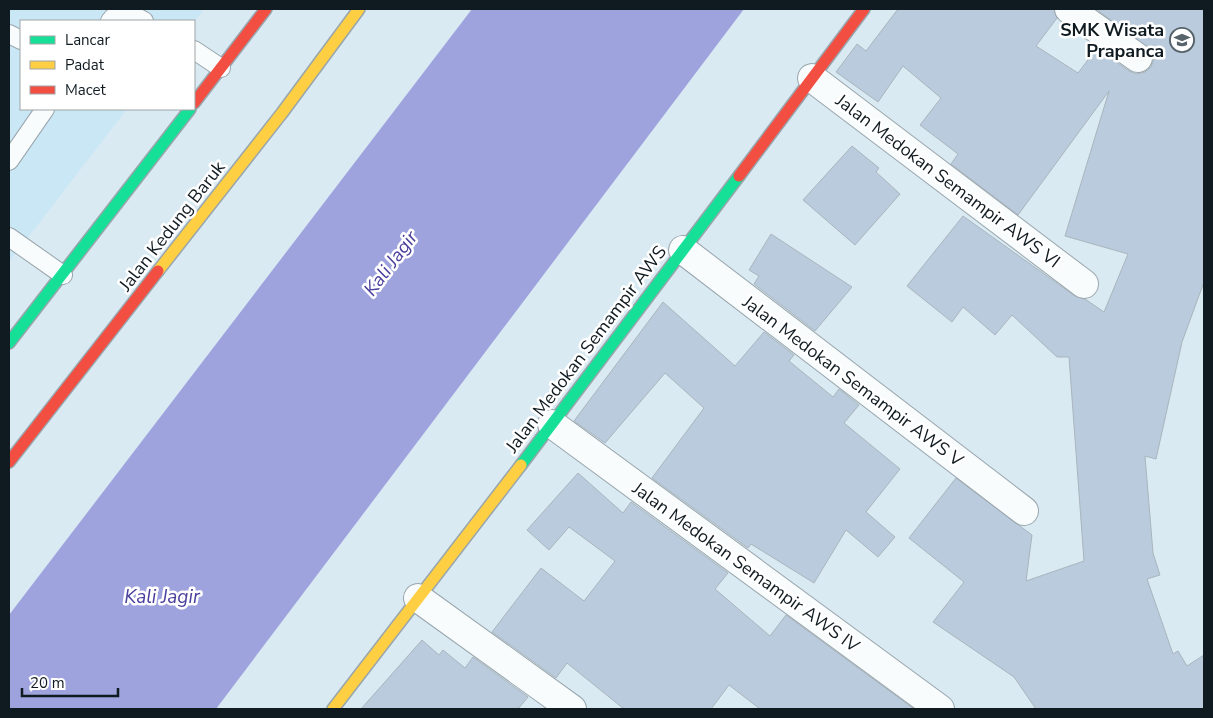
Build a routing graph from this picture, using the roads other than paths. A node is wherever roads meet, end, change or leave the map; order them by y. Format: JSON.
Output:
{"nodes":[{"id":1,"x":266,"y":9,"type":"edge"},
{"id":2,"x":359,"y":9,"type":"edge"},
{"id":3,"x":864,"y":9,"type":"edge"},
{"id":4,"x":1069,"y":9,"type":"edge"},
{"id":5,"x":111,"y":20,"type":"edge"},
{"id":6,"x":142,"y":20,"type":"edge"},
{"id":7,"x":195,"y":51,"type":"edge"},
{"id":8,"x":1138,"y":58,"type":"dead end"},
{"id":9,"x":220,"y":68,"type":"junction"},
{"id":10,"x":812,"y":78,"type":"junction"},
{"id":11,"x":195,"y":102,"type":"edge"},
{"id":12,"x":44,"y":110,"type":"edge"},
{"id":13,"x":189,"y":110,"type":"edge"},
{"id":14,"x":9,"y":161,"type":"edge"},
{"id":15,"x":9,"y":237,"type":"edge"},
{"id":16,"x":682,"y":250,"type":"junction"},
{"id":17,"x":63,"y":275,"type":"junction"},
{"id":18,"x":1084,"y":284,"type":"dead end"},
{"id":19,"x":9,"y":343,"type":"edge"},
{"id":20,"x":552,"y":424,"type":"junction"},
{"id":21,"x":9,"y":462,"type":"edge"},
{"id":22,"x":1024,"y":511,"type":"dead end"},
{"id":23,"x":418,"y":598,"type":"junction"},
{"id":24,"x":333,"y":709,"type":"edge"},
{"id":25,"x":572,"y":709,"type":"edge"},
{"id":26,"x":940,"y":709,"type":"edge"}],
"edges":[{"from":1,"to":9,"type":"main road"},
{"from":2,"to":21,"type":"main road","name":"Jalan Kedung Baruk"},
{"from":3,"to":10,"type":"main road","name":"Jalan Medokan Semampir AWS"},
{"from":4,"to":8,"type":"street"},
{"from":5,"to":6,"type":"lane"},
{"from":7,"to":9,"type":"lane"},
{"from":9,"to":11,"type":"main road"},
{"from":10,"to":16,"type":"main road","name":"Jalan Medokan Semampir AWS"},
{"from":10,"to":18,"type":"street","name":"Jalan Medokan Semampir AWS VI"},
{"from":12,"to":14,"type":"lane"},
{"from":13,"to":17,"type":"main road"},
{"from":15,"to":17,"type":"lane"},
{"from":16,"to":20,"type":"main road","name":"Jalan Medokan Semampir AWS"},
{"from":16,"to":22,"type":"street","name":"Jalan Medokan Semampir AWS V"},
{"from":17,"to":19,"type":"main road"},
{"from":20,"to":23,"type":"main road","name":"Jalan Medokan Semampir AWS"},
{"from":20,"to":26,"type":"street","name":"Jalan Medokan Semampir AWS IV"},
{"from":23,"to":24,"type":"main road","name":"Jalan Medokan Semampir AWS"},
{"from":23,"to":25,"type":"street"}]}
